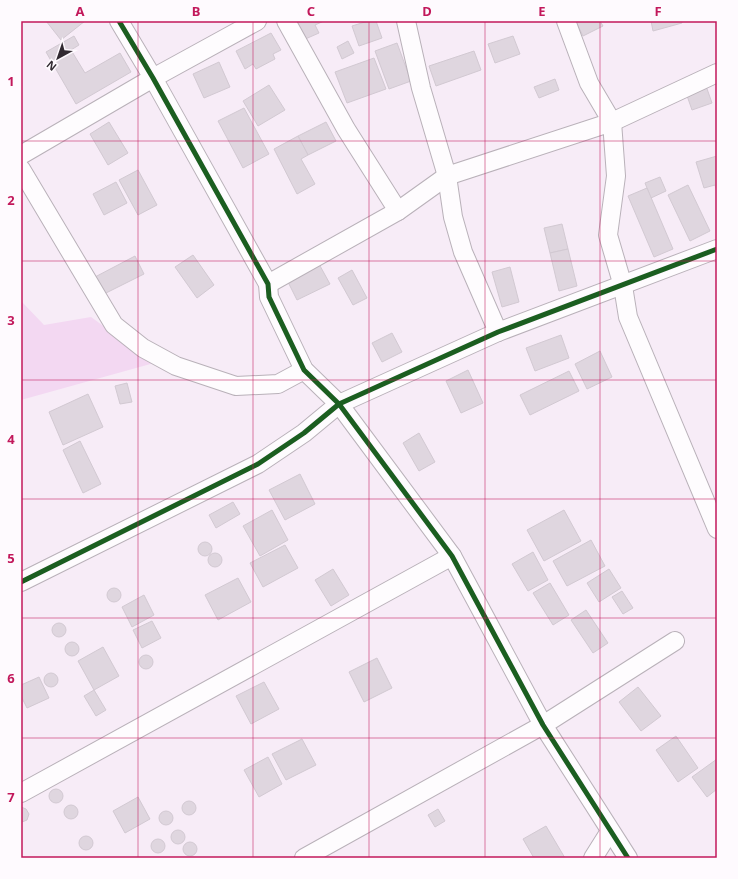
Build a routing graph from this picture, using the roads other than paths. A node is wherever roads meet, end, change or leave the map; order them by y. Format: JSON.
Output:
{"nodes":[{"id":1,"x":119,"y":21,"type":"edge"},
{"id":2,"x":257,"y":21,"type":"edge"},
{"id":3,"x":286,"y":21,"type":"edge"},
{"id":4,"x":406,"y":21,"type":"edge"},
{"id":5,"x":566,"y":21,"type":"edge"},
{"id":6,"x":717,"y":73,"type":"edge"},
{"id":7,"x":153,"y":78,"type":"junction"},
{"id":8,"x":612,"y":122,"type":"junction"},
{"id":9,"x":21,"y":156,"type":"edge"},
{"id":10,"x":21,"y":169,"type":"edge"},
{"id":11,"x":447,"y":176,"type":"junction"},
{"id":12,"x":398,"y":211,"type":"junction"},
{"id":13,"x":717,"y":249,"type":"edge"},
{"id":14,"x":268,"y":284,"type":"junction"},
{"id":15,"x":623,"y":286,"type":"junction"},
{"id":16,"x":498,"y":332,"type":"junction"},
{"id":17,"x":304,"y":370,"type":"junction"},
{"id":18,"x":339,"y":404,"type":"junction"},
{"id":19,"x":717,"y":529,"type":"edge"},
{"id":20,"x":452,"y":556,"type":"junction"},
{"id":21,"x":21,"y":582,"type":"edge"},
{"id":22,"x":675,"y":641,"type":"dead end"},
{"id":23,"x":543,"y":725,"type":"junction"},
{"id":24,"x":21,"y":793,"type":"edge"},
{"id":25,"x":610,"y":831,"type":"junction"},
{"id":26,"x":304,"y":858,"type":"edge"},
{"id":27,"x":593,"y":858,"type":"edge"},
{"id":28,"x":628,"y":858,"type":"edge"}],
"edges":[{"from":1,"to":7,"type":"street"},
{"from":2,"to":7,"type":"street"},
{"from":3,"to":12,"type":"street"},
{"from":4,"to":11,"type":"street"},
{"from":5,"to":8,"type":"street"},
{"from":6,"to":8,"type":"street"},
{"from":7,"to":9,"type":"street"},
{"from":7,"to":14,"type":"street"},
{"from":8,"to":11,"type":"street"},
{"from":8,"to":15,"type":"street"},
{"from":10,"to":17,"type":"street"},
{"from":11,"to":12,"type":"street"},
{"from":11,"to":16,"type":"street"},
{"from":12,"to":14,"type":"street"},
{"from":13,"to":15,"type":"street"},
{"from":14,"to":17,"type":"street"},
{"from":15,"to":16,"type":"street"},
{"from":15,"to":19,"type":"street"},
{"from":16,"to":18,"type":"street"},
{"from":17,"to":18,"type":"street"},
{"from":18,"to":20,"type":"street"},
{"from":18,"to":21,"type":"street"},
{"from":20,"to":23,"type":"street"},
{"from":20,"to":24,"type":"street"},
{"from":22,"to":23,"type":"street"},
{"from":23,"to":25,"type":"street"},
{"from":23,"to":26,"type":"street"},
{"from":25,"to":27,"type":"street"},
{"from":25,"to":28,"type":"street"}]}
